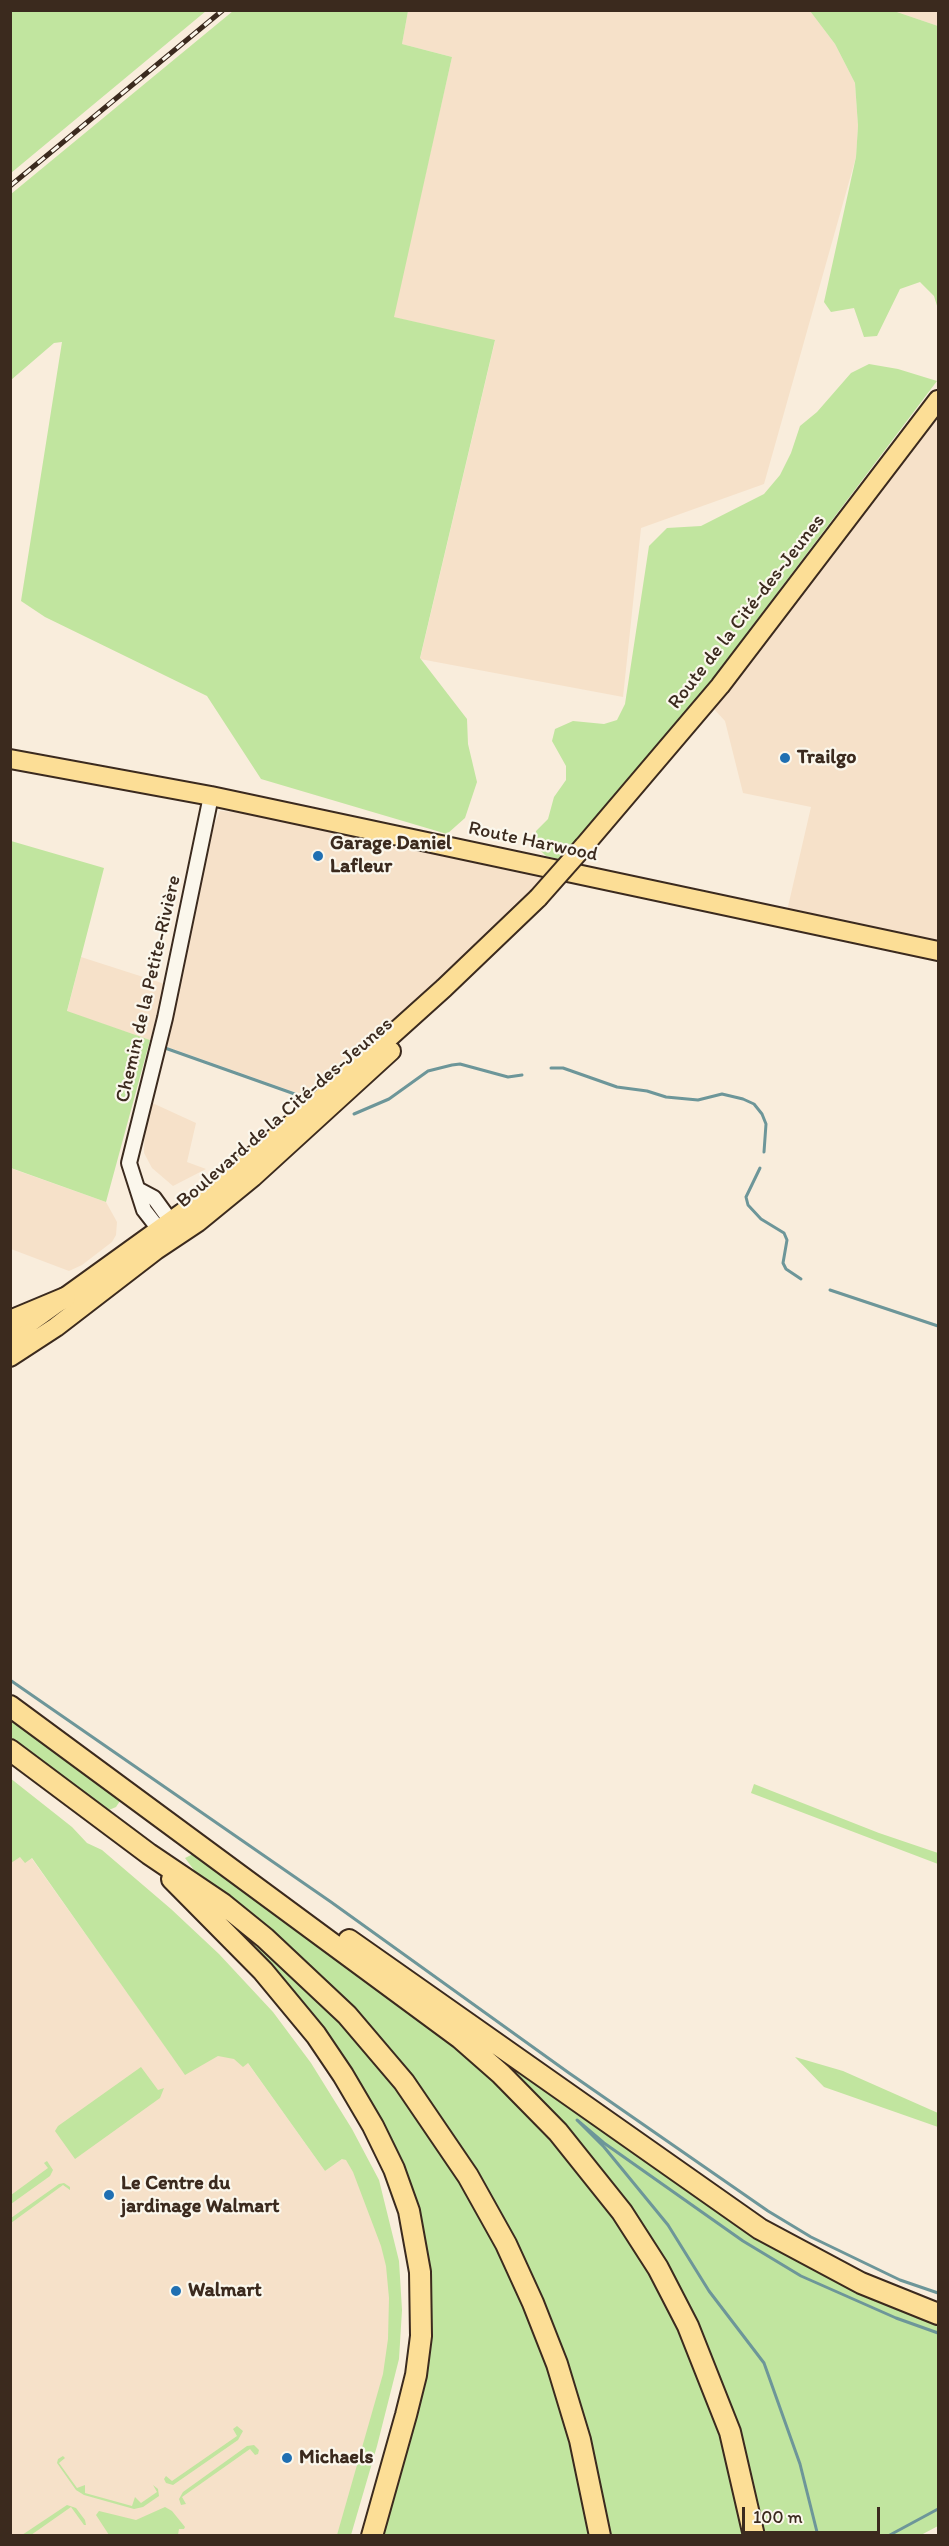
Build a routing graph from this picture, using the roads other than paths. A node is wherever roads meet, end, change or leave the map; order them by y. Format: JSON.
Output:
{"nodes":[{"id":1,"x":939,"y":400,"type":"edge"},
{"id":2,"x":10,"y":759,"type":"edge"},
{"id":3,"x":211,"y":796,"type":"junction"},
{"id":4,"x":584,"y":846,"type":"joint"},
{"id":5,"x":939,"y":951,"type":"edge"},
{"id":6,"x":170,"y":1232,"type":"junction"},
{"id":7,"x":65,"y":1298,"type":"junction"},
{"id":8,"x":10,"y":1321,"type":"edge"},
{"id":9,"x":10,"y":1337,"type":"edge"},
{"id":10,"x":10,"y":1357,"type":"edge"},
{"id":11,"x":10,"y":1706,"type":"edge"},
{"id":12,"x":10,"y":1750,"type":"edge"},
{"id":13,"x":82,"y":1758,"type":"junction"},
{"id":14,"x":149,"y":1854,"type":"junction"},
{"id":15,"x":939,"y":2314,"type":"edge"},
{"id":16,"x":372,"y":2535,"type":"edge"},
{"id":17,"x":600,"y":2535,"type":"edge"},
{"id":18,"x":754,"y":2535,"type":"edge"}],
"edges":[{"from":1,"to":4,"type":"main road","name":"Route de la Cité-des-Jeunes"},
{"from":2,"to":3,"type":"main road","name":"Route Harwood"},
{"from":3,"to":5,"type":"main road","name":"Route Harwood"},
{"from":3,"to":6,"type":"street","name":"Chemin de la Petite-Rivière"},
{"from":4,"to":6,"type":"main road","name":"Boulevard de la Cité-des-Jeunes","bridge":true},
{"from":6,"to":7,"type":"main road","name":"Boulevard de la Cité-des-Jeunes"},
{"from":6,"to":10,"type":"main road","name":"Boulevard de la Cité-des-Jeunes"},
{"from":7,"to":8,"type":"highway"},
{"from":7,"to":9,"type":"main road","name":"Boulevard de la Cité-des-Jeunes"},
{"from":11,"to":13,"type":"highway"},
{"from":12,"to":14,"type":"highway"},
{"from":13,"to":15,"type":"highway"},
{"from":13,"to":18,"type":"highway"},
{"from":14,"to":16,"type":"highway"},
{"from":14,"to":17,"type":"highway"}]}
